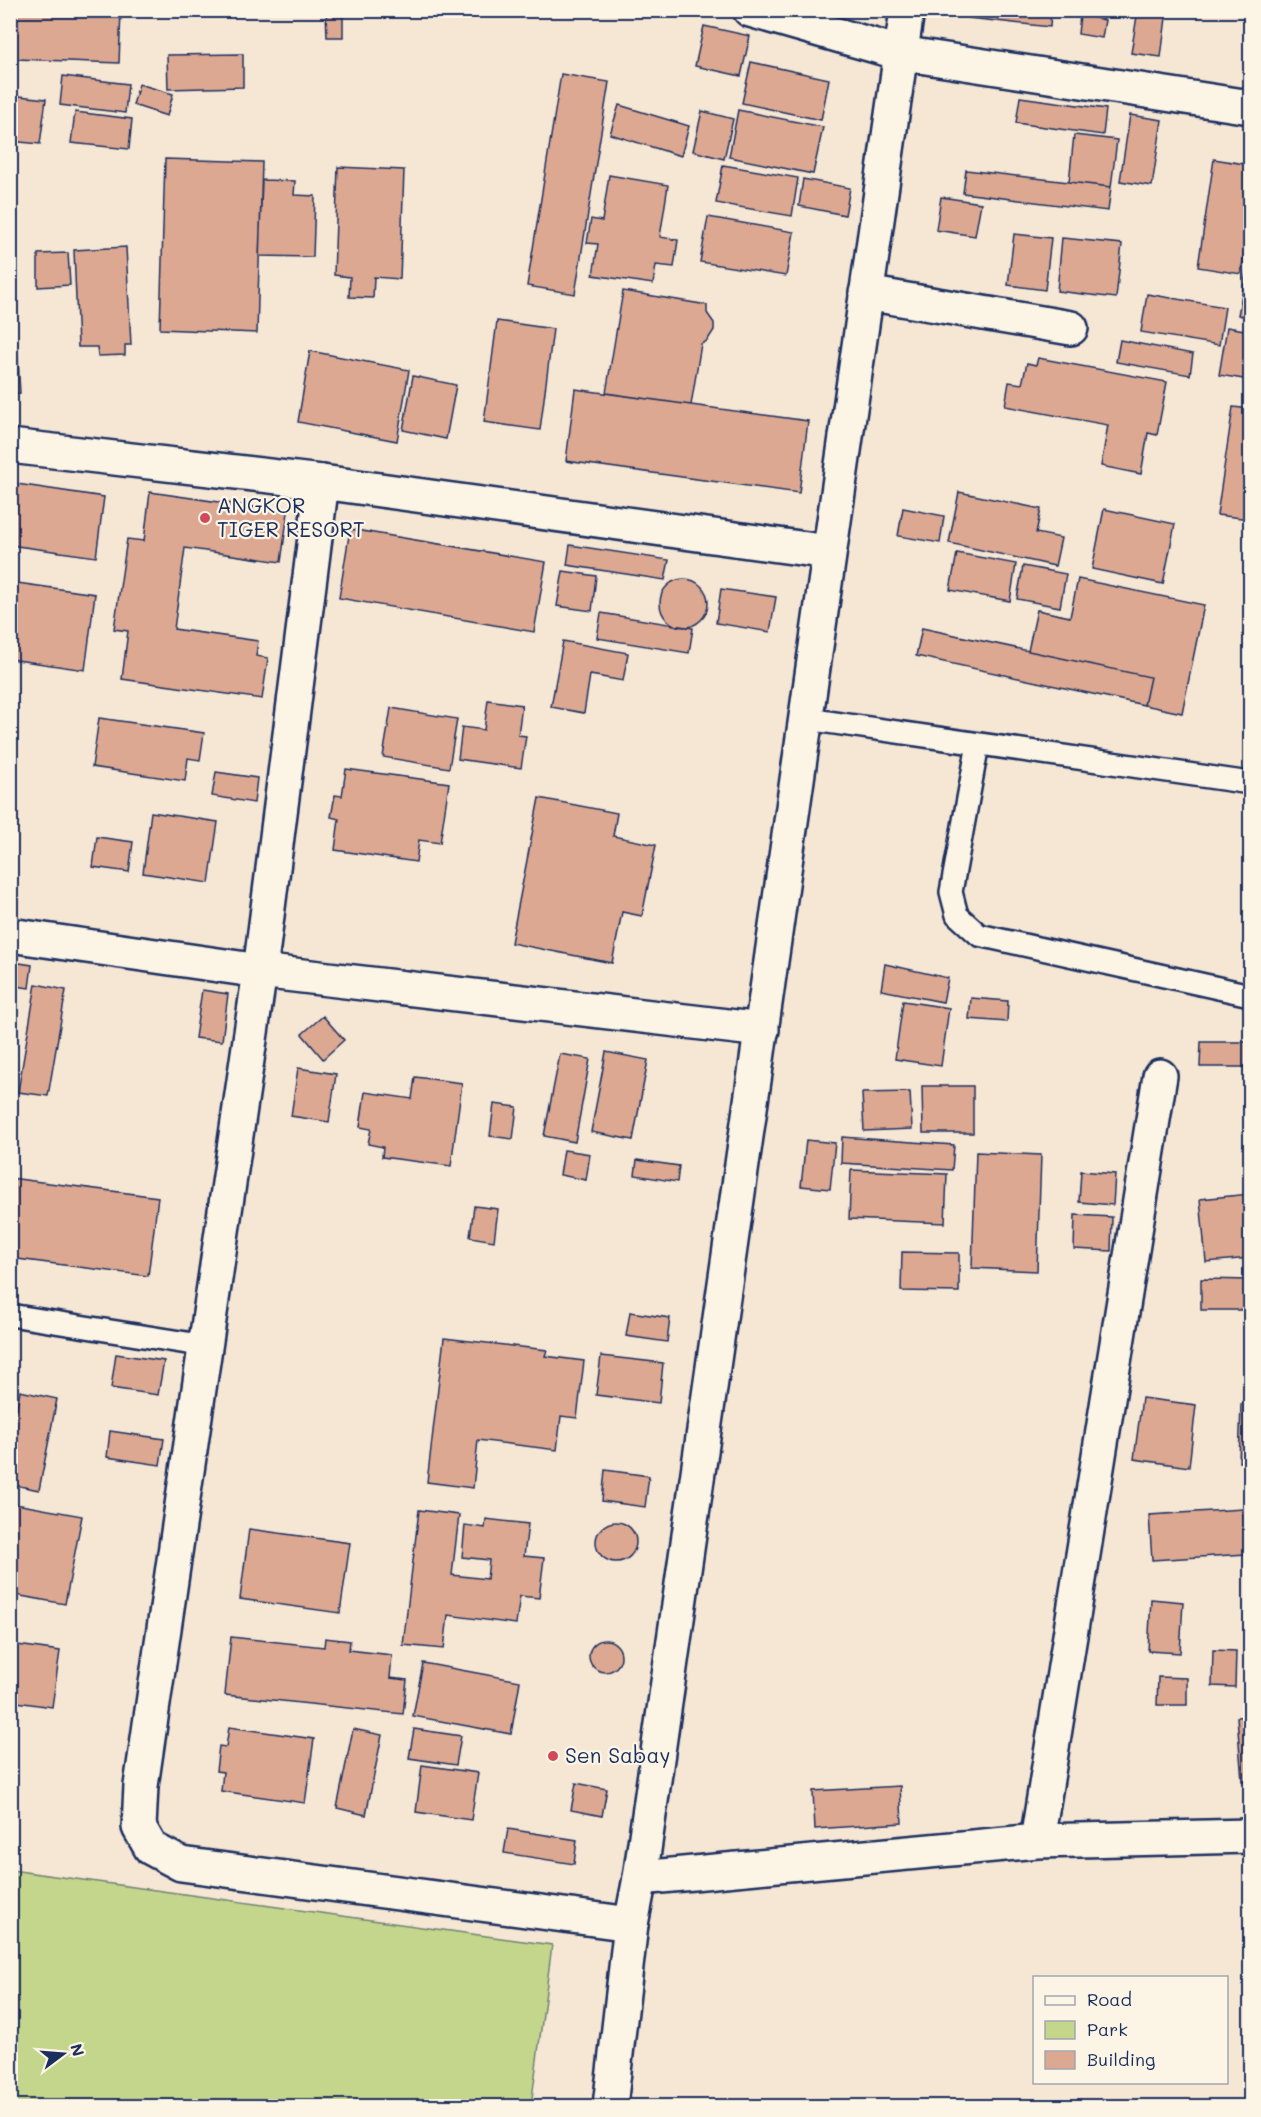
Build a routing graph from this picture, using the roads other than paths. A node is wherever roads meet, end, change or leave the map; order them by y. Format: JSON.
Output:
{"nodes":[{"id":1,"x":750,"y":10,"type":"edge"},
{"id":2,"x":907,"y":10,"type":"edge"},
{"id":3,"x":900,"y":53,"type":"junction"},
{"id":4,"x":1251,"y":107,"type":"edge"},
{"id":5,"x":866,"y":293,"type":"junction"},
{"id":6,"x":1071,"y":328,"type":"dead end"},
{"id":7,"x":10,"y":447,"type":"edge"},
{"id":8,"x":322,"y":482,"type":"junction"},
{"id":9,"x":829,"y":552,"type":"junction"},
{"id":10,"x":807,"y":719,"type":"junction"},
{"id":11,"x":978,"y":744,"type":"junction"},
{"id":12,"x":1251,"y":783,"type":"edge"},
{"id":13,"x":10,"y":935,"type":"edge"},
{"id":14,"x":260,"y":971,"type":"junction"},
{"id":15,"x":1251,"y":995,"type":"edge"},
{"id":16,"x":762,"y":1030,"type":"junction"},
{"id":17,"x":1160,"y":1076,"type":"dead end"},
{"id":18,"x":10,"y":1315,"type":"edge"},
{"id":19,"x":206,"y":1346,"type":"junction"},
{"id":20,"x":1251,"y":1836,"type":"edge"},
{"id":21,"x":1037,"y":1841,"type":"junction"},
{"id":22,"x":640,"y":1878,"type":"junction"},
{"id":23,"x":631,"y":1924,"type":"junction"},
{"id":24,"x":609,"y":2106,"type":"edge"}],
"edges":[{"from":1,"to":3,"type":"street"},
{"from":2,"to":3,"type":"street"},
{"from":3,"to":4,"type":"street"},
{"from":3,"to":5,"type":"street"},
{"from":5,"to":6,"type":"street"},
{"from":5,"to":9,"type":"street"},
{"from":7,"to":8,"type":"street"},
{"from":8,"to":9,"type":"street"},
{"from":8,"to":14,"type":"street"},
{"from":9,"to":10,"type":"street"},
{"from":10,"to":11,"type":"lane"},
{"from":10,"to":16,"type":"street"},
{"from":11,"to":12,"type":"lane"},
{"from":11,"to":15,"type":"lane"},
{"from":13,"to":14,"type":"street"},
{"from":14,"to":16,"type":"street"},
{"from":14,"to":19,"type":"street"},
{"from":16,"to":22,"type":"street"},
{"from":17,"to":21,"type":"street"},
{"from":18,"to":19,"type":"lane"},
{"from":19,"to":23,"type":"street"},
{"from":20,"to":21,"type":"street"},
{"from":21,"to":22,"type":"street"},
{"from":22,"to":23,"type":"street"},
{"from":23,"to":24,"type":"street"}]}
